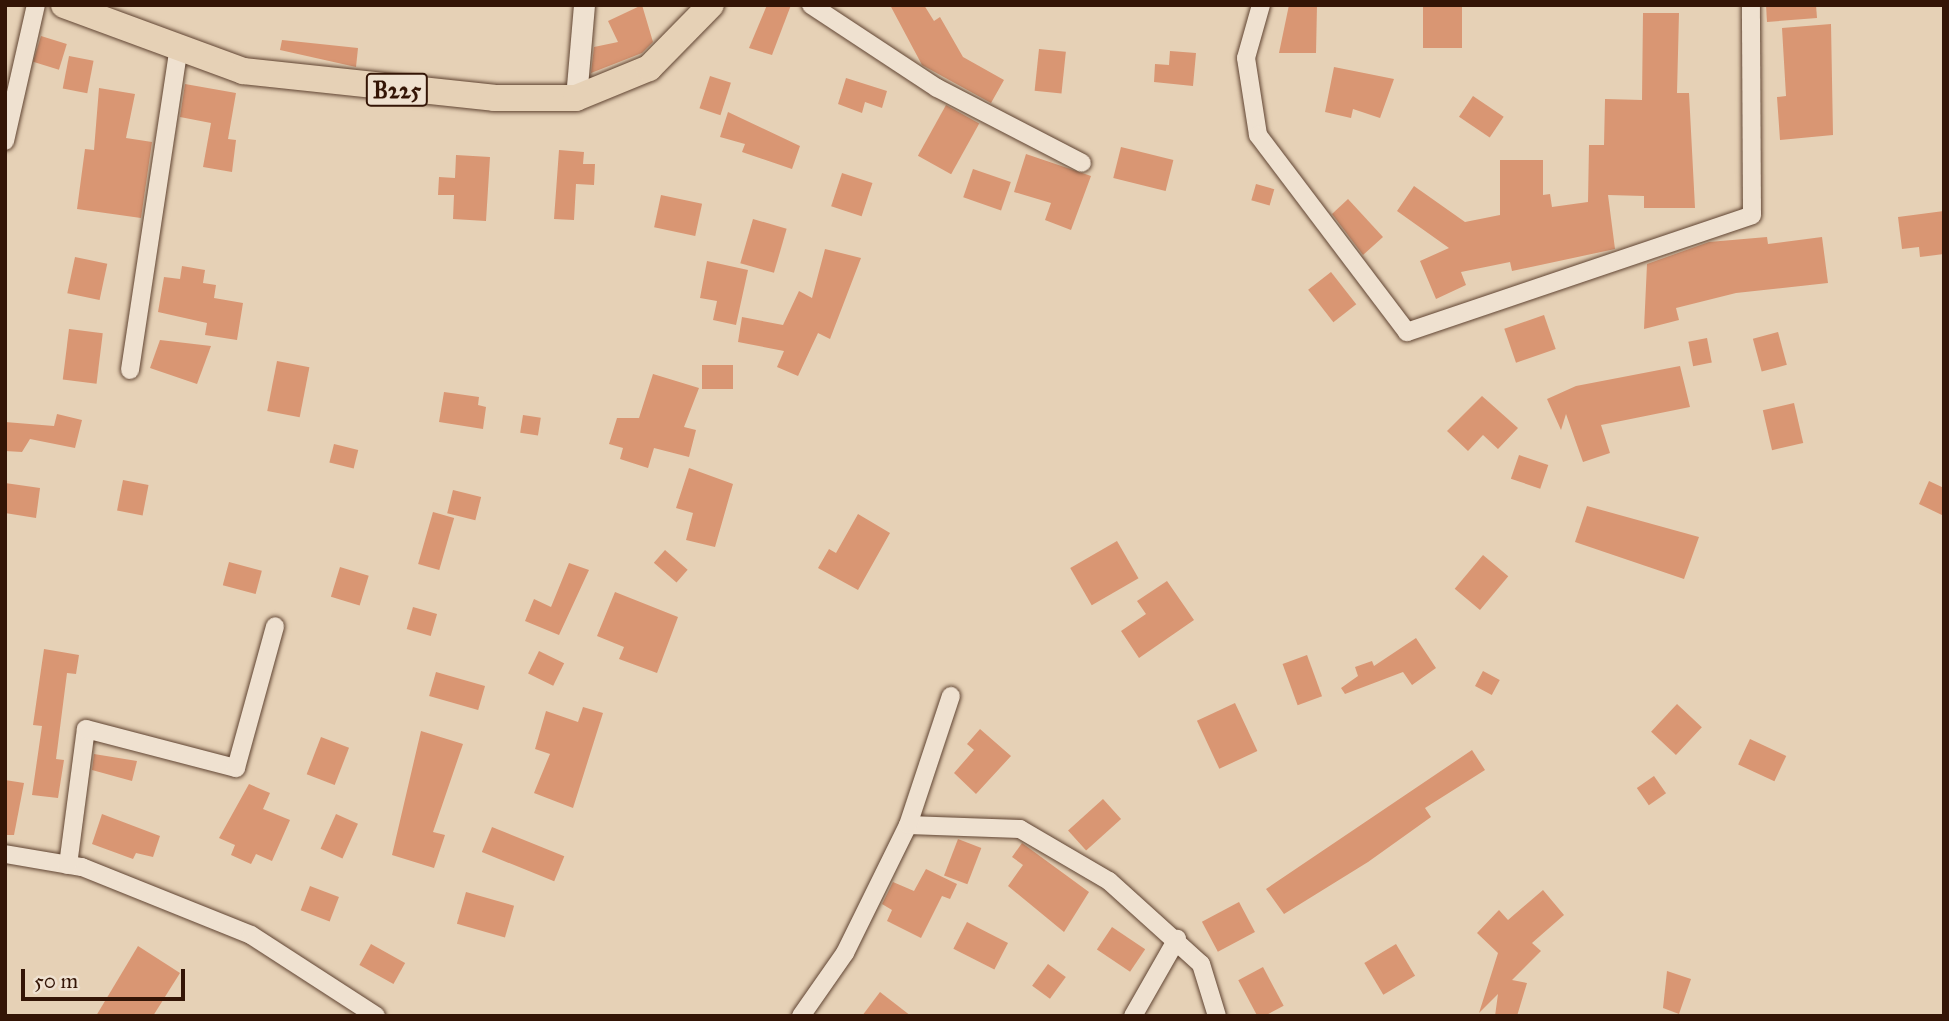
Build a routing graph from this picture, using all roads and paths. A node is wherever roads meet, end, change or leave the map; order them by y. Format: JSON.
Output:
{"nodes":[{"id":1,"x":36,"y":5,"type":"edge"},
{"id":2,"x":64,"y":5,"type":"edge"},
{"id":3,"x":584,"y":5,"type":"edge"},
{"id":4,"x":711,"y":5,"type":"edge"},
{"id":5,"x":811,"y":5,"type":"edge"},
{"id":6,"x":1261,"y":5,"type":"edge"},
{"id":7,"x":1751,"y":5,"type":"edge"},
{"id":8,"x":179,"y":46,"type":"junction"},
{"id":9,"x":576,"y":98,"type":"junction"},
{"id":10,"x":5,"y":141,"type":"edge"},
{"id":11,"x":1082,"y":163,"type":"dead end"},
{"id":12,"x":130,"y":370,"type":"dead end"},
{"id":13,"x":275,"y":626,"type":"dead end"},
{"id":14,"x":951,"y":696,"type":"dead end"},
{"id":15,"x":908,"y":825,"type":"junction"},
{"id":16,"x":5,"y":854,"type":"edge"},
{"id":17,"x":68,"y":865,"type":"junction"},
{"id":18,"x":1177,"y":939,"type":"junction"},
{"id":19,"x":376,"y":1016,"type":"edge"},
{"id":20,"x":802,"y":1016,"type":"edge"},
{"id":21,"x":1132,"y":1016,"type":"edge"},
{"id":22,"x":1217,"y":1016,"type":"edge"}],
"edges":[{"from":1,"to":10,"type":"street"},
{"from":2,"to":8,"type":"main road","number":"B225"},
{"from":3,"to":9,"type":"street"},
{"from":4,"to":9,"type":"main road","number":"B225"},
{"from":5,"to":11,"type":"street"},
{"from":6,"to":7,"type":"street"},
{"from":8,"to":9,"type":"main road","number":"B225"},
{"from":8,"to":12,"type":"street"},
{"from":13,"to":17,"type":"street"},
{"from":14,"to":15,"type":"street"},
{"from":15,"to":18,"type":"street"},
{"from":15,"to":20,"type":"street"},
{"from":16,"to":17,"type":"street"},
{"from":17,"to":19,"type":"street"},
{"from":18,"to":21,"type":"street"},
{"from":18,"to":22,"type":"street"}]}
